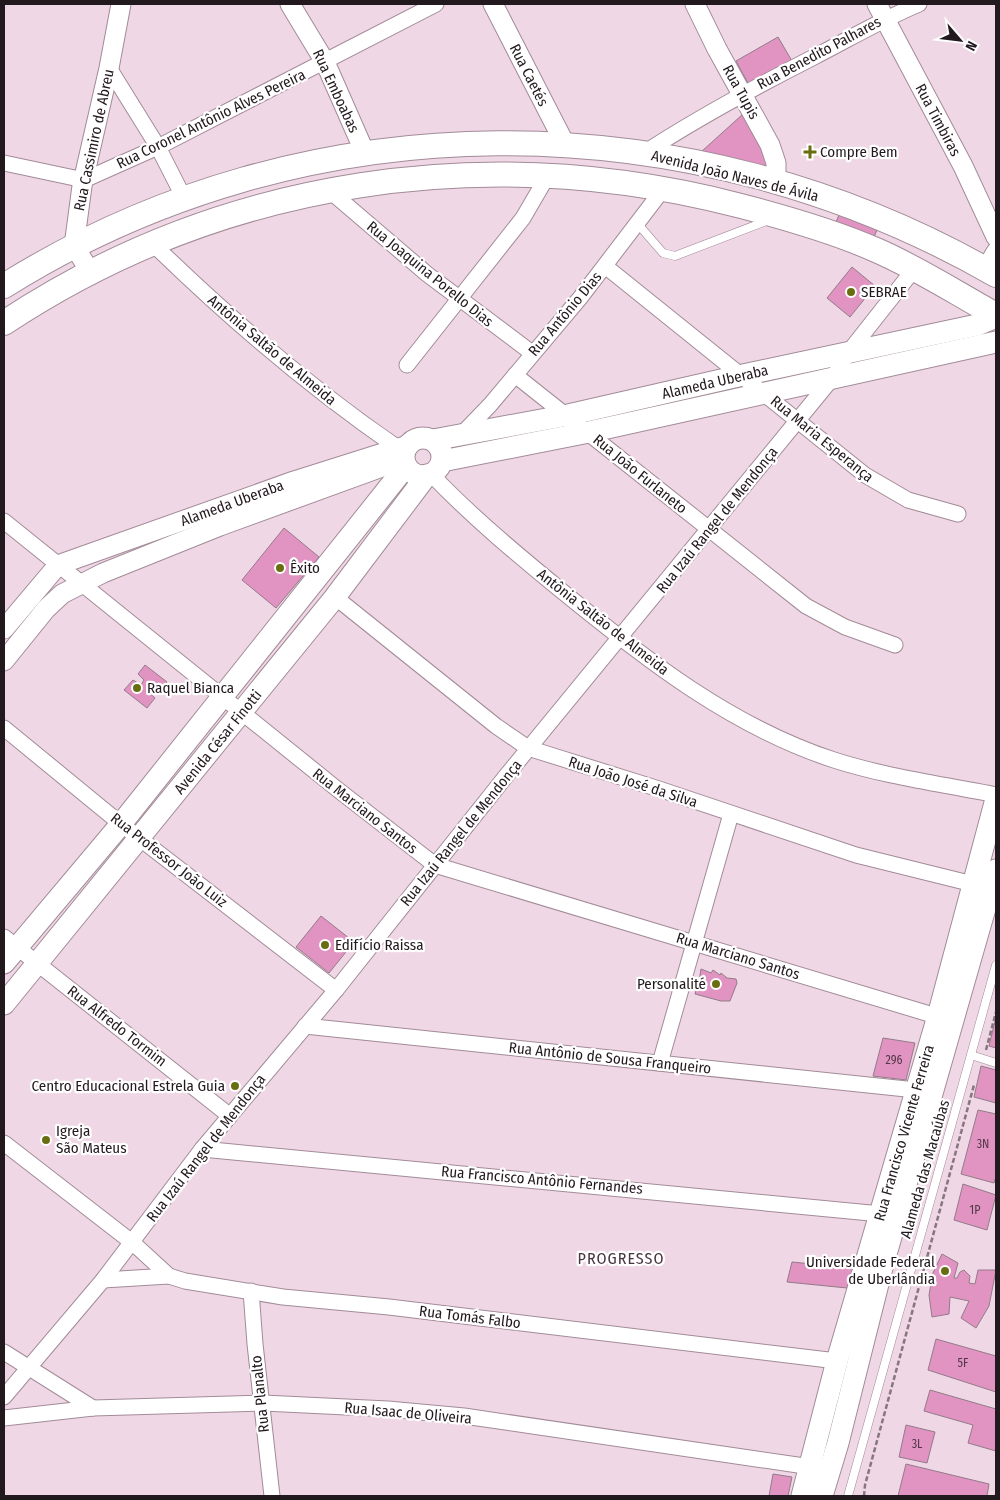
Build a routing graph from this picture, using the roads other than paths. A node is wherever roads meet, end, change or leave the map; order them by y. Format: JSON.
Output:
{"nodes":[{"id":1,"x":121,"y":4,"type":"edge"},
{"id":2,"x":290,"y":4,"type":"edge"},
{"id":3,"x":436,"y":4,"type":"edge"},
{"id":4,"x":493,"y":4,"type":"edge"},
{"id":5,"x":695,"y":4,"type":"edge"},
{"id":6,"x":919,"y":4,"type":"edge"},
{"id":7,"x":880,"y":11,"type":"edge"},
{"id":8,"x":325,"y":62,"type":"junction"},
{"id":9,"x":109,"y":68,"type":"junction"},
{"id":10,"x":742,"y":93,"type":"junction"},
{"id":11,"x":566,"y":146,"type":"junction"},
{"id":12,"x":158,"y":147,"type":"junction"},
{"id":13,"x":365,"y":153,"type":"junction"},
{"id":14,"x":644,"y":153,"type":"junction"},
{"id":15,"x":4,"y":163,"type":"edge"},
{"id":16,"x":548,"y":175,"type":"junction"},
{"id":17,"x":84,"y":180,"type":"junction"},
{"id":18,"x":776,"y":183,"type":"junction"},
{"id":19,"x":664,"y":188,"type":"junction"},
{"id":20,"x":330,"y":191,"type":"junction"},
{"id":21,"x":184,"y":198,"type":"junction"},
{"id":22,"x":781,"y":216,"type":"junction"},
{"id":23,"x":638,"y":223,"type":"junction"},
{"id":24,"x":996,"y":237,"type":"edge"},
{"id":25,"x":152,"y":244,"type":"junction"},
{"id":26,"x":74,"y":246,"type":"junction"},
{"id":27,"x":993,"y":265,"type":"edge"},
{"id":28,"x":605,"y":266,"type":"junction"},
{"id":29,"x":915,"y":268,"type":"junction"},
{"id":30,"x":90,"y":273,"type":"junction"},
{"id":31,"x":4,"y":286,"type":"edge"},
{"id":32,"x":458,"y":297,"type":"junction"},
{"id":33,"x":996,"y":316,"type":"edge"},
{"id":34,"x":4,"y":323,"type":"edge"},
{"id":35,"x":996,"y":342,"type":"edge"},
{"id":36,"x":532,"y":353,"type":"junction"},
{"id":37,"x":848,"y":353,"type":"junction"},
{"id":38,"x":407,"y":365,"type":"dead end"},
{"id":39,"x":516,"y":375,"type":"junction"},
{"id":40,"x":743,"y":375,"type":"junction"},
{"id":41,"x":834,"y":376,"type":"junction"},
{"id":42,"x":765,"y":392,"type":"junction"},
{"id":43,"x":568,"y":415,"type":"junction"},
{"id":44,"x":797,"y":421,"type":"junction"},
{"id":45,"x":589,"y":432,"type":"junction"},
{"id":46,"x":461,"y":435,"type":"junction"},
{"id":47,"x":432,"y":440,"type":"junction"},
{"id":48,"x":404,"y":454,"type":"junction"},
{"id":49,"x":433,"y":470,"type":"junction"},
{"id":50,"x":958,"y":514,"type":"dead end"},
{"id":51,"x":4,"y":521,"type":"edge"},
{"id":52,"x":709,"y":530,"type":"junction"},
{"id":53,"x":58,"y":565,"type":"junction"},
{"id":54,"x":82,"y":584,"type":"junction"},
{"id":55,"x":335,"y":597,"type":"junction"},
{"id":56,"x":4,"y":629,"type":"edge"},
{"id":57,"x":620,"y":639,"type":"junction"},
{"id":58,"x":894,"y":645,"type":"dead end"},
{"id":59,"x":4,"y":661,"type":"edge"},
{"id":60,"x":223,"y":698,"type":"junction"},
{"id":61,"x":242,"y":713,"type":"junction"},
{"id":62,"x":4,"y":728,"type":"edge"},
{"id":63,"x":528,"y":748,"type":"junction"},
{"id":64,"x":996,"y":797,"type":"edge"},
{"id":65,"x":731,"y":814,"type":"junction"},
{"id":66,"x":121,"y":824,"type":"junction"},
{"id":67,"x":139,"y":837,"type":"junction"},
{"id":68,"x":435,"y":865,"type":"junction"},
{"id":69,"x":996,"y":870,"type":"edge"},
{"id":70,"x":973,"y":884,"type":"junction"},
{"id":71,"x":695,"y":942,"type":"junction"},
{"id":72,"x":8,"y":949,"type":"edge"},
{"id":73,"x":36,"y":963,"type":"junction"},
{"id":74,"x":996,"y":965,"type":"edge"},
{"id":75,"x":336,"y":990,"type":"junction"},
{"id":76,"x":988,"y":996,"type":"junction"},
{"id":77,"x":996,"y":998,"type":"edge"},
{"id":78,"x":4,"y":1004,"type":"edge"},
{"id":79,"x":946,"y":1019,"type":"junction"},
{"id":80,"x":305,"y":1026,"type":"junction"},
{"id":81,"x":971,"y":1055,"type":"junction"},
{"id":82,"x":660,"y":1063,"type":"junction"},
{"id":83,"x":996,"y":1063,"type":"edge"},
{"id":84,"x":916,"y":1090,"type":"junction"},
{"id":85,"x":230,"y":1116,"type":"junction"},
{"id":86,"x":4,"y":1143,"type":"edge"},
{"id":87,"x":202,"y":1149,"type":"junction"},
{"id":88,"x":881,"y":1214,"type":"junction"},
{"id":89,"x":133,"y":1243,"type":"junction"},
{"id":90,"x":169,"y":1276,"type":"junction"},
{"id":91,"x":103,"y":1280,"type":"junction"},
{"id":92,"x":251,"y":1291,"type":"junction"},
{"id":93,"x":4,"y":1352,"type":"edge"},
{"id":94,"x":838,"y":1361,"type":"junction"},
{"id":95,"x":29,"y":1367,"type":"junction"},
{"id":96,"x":4,"y":1397,"type":"edge"},
{"id":97,"x":263,"y":1403,"type":"junction"},
{"id":98,"x":93,"y":1408,"type":"junction"},
{"id":99,"x":4,"y":1418,"type":"edge"},
{"id":100,"x":819,"y":1469,"type":"junction"},
{"id":101,"x":272,"y":1496,"type":"edge"},
{"id":102,"x":802,"y":1496,"type":"edge"},
{"id":103,"x":822,"y":1496,"type":"edge"},
{"id":104,"x":848,"y":1496,"type":"edge"}],
"edges":[{"from":1,"to":9,"type":"street","name":"Rua Cassimiro de Abreu"},
{"from":2,"to":8,"type":"street","name":"Rua Emboabas"},
{"from":3,"to":8,"type":"street","name":"Rua Coronel Antônio Alves Pereira"},
{"from":4,"to":11,"type":"street","name":"Rua Caetés"},
{"from":5,"to":10,"type":"street","name":"Rua Tupis"},
{"from":6,"to":7,"type":"street","name":"Rua Benedito Palhares"},
{"from":7,"to":10,"type":"street","name":"Rua Benedito Palhares"},
{"from":7,"to":24,"type":"street","name":"Rua Timbiras"},
{"from":8,"to":12,"type":"street","name":"Rua Coronel Antônio Alves Pereira"},
{"from":8,"to":13,"type":"street","name":"Rua Emboabas"},
{"from":9,"to":12,"type":"street"},
{"from":9,"to":17,"type":"street","name":"Rua Cassimiro de Abreu"},
{"from":10,"to":14,"type":"street","name":"Rua Benedito Palhares"},
{"from":10,"to":18,"type":"street","name":"Rua Tupis"},
{"from":11,"to":13,"type":"main road","name":"Avenida João Naves de Ávila"},
{"from":11,"to":14,"type":"main road","name":"Avenida João Naves de Ávila"},
{"from":12,"to":17,"type":"street","name":"Rua Coronel Antônio Alves Pereira"},
{"from":12,"to":21,"type":"street"},
{"from":13,"to":21,"type":"main road","name":"Avenida João Naves de Ávila"},
{"from":14,"to":18,"type":"main road","name":"Avenida João Naves de Ávila"},
{"from":15,"to":17,"type":"street"},
{"from":16,"to":19,"type":"main road","name":"Avenida João Naves de Ávila"},
{"from":16,"to":20,"type":"main road","name":"Avenida João Naves de Ávila"},
{"from":16,"to":32,"type":"street"},
{"from":17,"to":26,"type":"street","name":"Rua Cassimiro de Abreu"},
{"from":18,"to":27,"type":"main road","name":"Avenida João Naves de Ávila"},
{"from":19,"to":22,"type":"main road","name":"Avenida João Naves de Ávila"},
{"from":19,"to":23,"type":"street","name":"Rua Antônio Dias"},
{"from":20,"to":25,"type":"main road","name":"Avenida João Naves de Ávila"},
{"from":20,"to":32,"type":"street","name":"Rua Joaquina Porello Dias"},
{"from":21,"to":26,"type":"main road","name":"Avenida João Naves de Ávila"},
{"from":22,"to":23,"type":"lane"},
{"from":22,"to":29,"type":"main road","name":"Avenida João Naves de Ávila"},
{"from":23,"to":28,"type":"street","name":"Rua Antônio Dias"},
{"from":25,"to":30,"type":"main road","name":"Avenida João Naves de Ávila"},
{"from":25,"to":48,"type":"street","name":"Antônia Saltão de Almeida"},
{"from":26,"to":30,"type":"street"},
{"from":26,"to":31,"type":"main road","name":"Avenida João Naves de Ávila"},
{"from":28,"to":36,"type":"street","name":"Rua Antônio Dias"},
{"from":28,"to":40,"type":"street","name":"Rua Maria Esperança"},
{"from":29,"to":33,"type":"main road","name":"Avenida João Naves de Ávila"},
{"from":29,"to":37,"type":"street","name":"Rua Izaú Rangel de Mendonça"},
{"from":30,"to":34,"type":"main road","name":"Avenida João Naves de Ávila"},
{"from":32,"to":36,"type":"street","name":"Rua Joaquina Porello Dias"},
{"from":32,"to":38,"type":"street"},
{"from":33,"to":37,"type":"main road","name":"Alameda Uberaba"},
{"from":35,"to":41,"type":"main road","name":"Alameda Uberaba"},
{"from":36,"to":39,"type":"street","name":"Rua Antônio Dias"},
{"from":37,"to":40,"type":"main road","name":"Alameda Uberaba"},
{"from":37,"to":41,"type":"street","name":"Rua Izaú Rangel de Mendonça"},
{"from":39,"to":43,"type":"street","name":"Rua João Furlaneto"},
{"from":39,"to":46,"type":"street","name":"Rua Antônio Dias"},
{"from":40,"to":42,"type":"street","name":"Rua Maria Esperança"},
{"from":40,"to":43,"type":"main road","name":"Alameda Uberaba"},
{"from":41,"to":42,"type":"main road","name":"Alameda Uberaba"},
{"from":41,"to":44,"type":"street","name":"Rua Izaú Rangel de Mendonça"},
{"from":42,"to":44,"type":"street","name":"Rua Maria Esperança"},
{"from":42,"to":45,"type":"main road","name":"Alameda Uberaba"},
{"from":43,"to":45,"type":"street","name":"Rua João Furlaneto"},
{"from":43,"to":46,"type":"main road","name":"Alameda Uberaba"},
{"from":44,"to":50,"type":"street","name":"Rua Maria Esperança"},
{"from":44,"to":52,"type":"street","name":"Rua Izaú Rangel de Mendonça"},
{"from":45,"to":49,"type":"main road","name":"Alameda Uberaba"},
{"from":45,"to":52,"type":"street","name":"Rua João Furlaneto"},
{"from":46,"to":47,"type":"main road","name":"Alameda Uberaba"},
{"from":47,"to":48,"type":"main road","name":"Alameda Uberaba"},
{"from":47,"to":49,"type":"main road"},
{"from":48,"to":49,"type":"main road"},
{"from":48,"to":53,"type":"street","name":"Alameda Uberaba"},
{"from":48,"to":54,"type":"street","name":"Alameda Uberaba"},
{"from":48,"to":60,"type":"main road","name":"Avenida César Finotti"},
{"from":49,"to":55,"type":"main road","name":"Avenida César Finotti"},
{"from":49,"to":57,"type":"street","name":"Antônia Saltão de Almeida"},
{"from":51,"to":53,"type":"street","name":"Rua Marciano Santos"},
{"from":52,"to":57,"type":"street","name":"Rua Izaú Rangel de Mendonça"},
{"from":52,"to":58,"type":"street","name":"Rua João Furlaneto"},
{"from":53,"to":54,"type":"street","name":"Rua Marciano Santos"},
{"from":53,"to":56,"type":"street"},
{"from":54,"to":59,"type":"street","name":"Alameda Uberaba"},
{"from":54,"to":60,"type":"street","name":"Rua Marciano Santos"},
{"from":55,"to":61,"type":"main road","name":"Avenida César Finotti"},
{"from":55,"to":63,"type":"street","name":"Rua João José da Silva"},
{"from":57,"to":63,"type":"street","name":"Rua Izaú Rangel de Mendonça"},
{"from":57,"to":64,"type":"street","name":"Antônia Saltão de Almeida"},
{"from":60,"to":61,"type":"street","name":"Rua Marciano Santos"},
{"from":60,"to":66,"type":"main road","name":"Avenida César Finotti"},
{"from":61,"to":67,"type":"main road","name":"Avenida César Finotti"},
{"from":61,"to":68,"type":"street","name":"Rua Marciano Santos"},
{"from":62,"to":66,"type":"street","name":"Rua Professor João Luiz"},
{"from":63,"to":65,"type":"street","name":"Rua João José da Silva"},
{"from":63,"to":68,"type":"street","name":"Rua Izaú Rangel de Mendonça"},
{"from":64,"to":70,"type":"main road","name":"Rua Francisco Vicente Ferreira"},
{"from":65,"to":70,"type":"street","name":"Rua João José da Silva"},
{"from":65,"to":71,"type":"street"},
{"from":66,"to":67,"type":"street","name":"Rua Professor João Luiz"},
{"from":66,"to":72,"type":"main road","name":"Avenida César Finotti"},
{"from":67,"to":73,"type":"main road","name":"Avenida César Finotti"},
{"from":67,"to":75,"type":"street","name":"Rua Professor João Luiz"},
{"from":68,"to":71,"type":"street","name":"Rua Marciano Santos"},
{"from":68,"to":75,"type":"street","name":"Rua Izaú Rangel de Mendonça"},
{"from":69,"to":79,"type":"main road","name":"Rua Francisco Vicente Ferreira"},
{"from":70,"to":79,"type":"main road","name":"Rua Francisco Vicente Ferreira"},
{"from":71,"to":79,"type":"street","name":"Rua Marciano Santos"},
{"from":71,"to":82,"type":"street"},
{"from":72,"to":73,"type":"street","name":"Rua Alfredo Tormim"},
{"from":73,"to":78,"type":"main road","name":"Avenida César Finotti"},
{"from":73,"to":85,"type":"street","name":"Rua Alfredo Tormim"},
{"from":74,"to":76,"type":"lane","name":"Alameda das Macaúbas"},
{"from":75,"to":80,"type":"street","name":"Rua Izaú Rangel de Mendonça"},
{"from":76,"to":77,"type":"lane"},
{"from":76,"to":81,"type":"lane","name":"Alameda das Macaúbas"},
{"from":79,"to":84,"type":"main road","name":"Rua Francisco Vicente Ferreira"},
{"from":79,"to":100,"type":"main road","name":"Rua Francisco Vicente Ferreira"},
{"from":80,"to":82,"type":"street","name":"Rua Antônio de Sousa Franqueiro"},
{"from":80,"to":85,"type":"street","name":"Rua Izaú Rangel de Mendonça"},
{"from":81,"to":83,"type":"lane"},
{"from":81,"to":104,"type":"lane","name":"Alameda das Macaúbas"},
{"from":82,"to":84,"type":"street","name":"Rua Antônio de Sousa Franqueiro"},
{"from":84,"to":88,"type":"main road","name":"Rua Francisco Vicente Ferreira"},
{"from":85,"to":87,"type":"street","name":"Rua Izaú Rangel de Mendonça"},
{"from":86,"to":89,"type":"street"},
{"from":87,"to":88,"type":"street","name":"Rua Francisco Antônio Fernandes"},
{"from":87,"to":89,"type":"street","name":"Rua Izaú Rangel de Mendonça"},
{"from":88,"to":94,"type":"main road","name":"Rua Francisco Vicente Ferreira"},
{"from":89,"to":90,"type":"street"},
{"from":89,"to":91,"type":"street","name":"Rua Izaú Rangel de Mendonça"},
{"from":90,"to":91,"type":"street","name":"Rua Tomás Falbo"},
{"from":90,"to":92,"type":"street","name":"Rua Tomás Falbo"},
{"from":91,"to":95,"type":"street","name":"Rua Izaú Rangel de Mendonça"},
{"from":92,"to":94,"type":"street","name":"Rua Tomás Falbo"},
{"from":92,"to":97,"type":"street","name":"Rua Planalto"},
{"from":93,"to":95,"type":"street"},
{"from":94,"to":100,"type":"main road","name":"Rua Francisco Vicente Ferreira"},
{"from":95,"to":96,"type":"street","name":"Rua Izaú Rangel de Mendonça"},
{"from":95,"to":98,"type":"street"},
{"from":97,"to":98,"type":"street","name":"Rua Isaac de Oliveira"},
{"from":97,"to":100,"type":"street","name":"Rua Isaac de Oliveira"},
{"from":97,"to":101,"type":"street","name":"Rua Planalto"},
{"from":98,"to":99,"type":"street","name":"Rua Isaac de Oliveira"},
{"from":100,"to":102,"type":"main road"},
{"from":100,"to":103,"type":"main road","name":"Rua Francisco Vicente Ferreira"}]}
